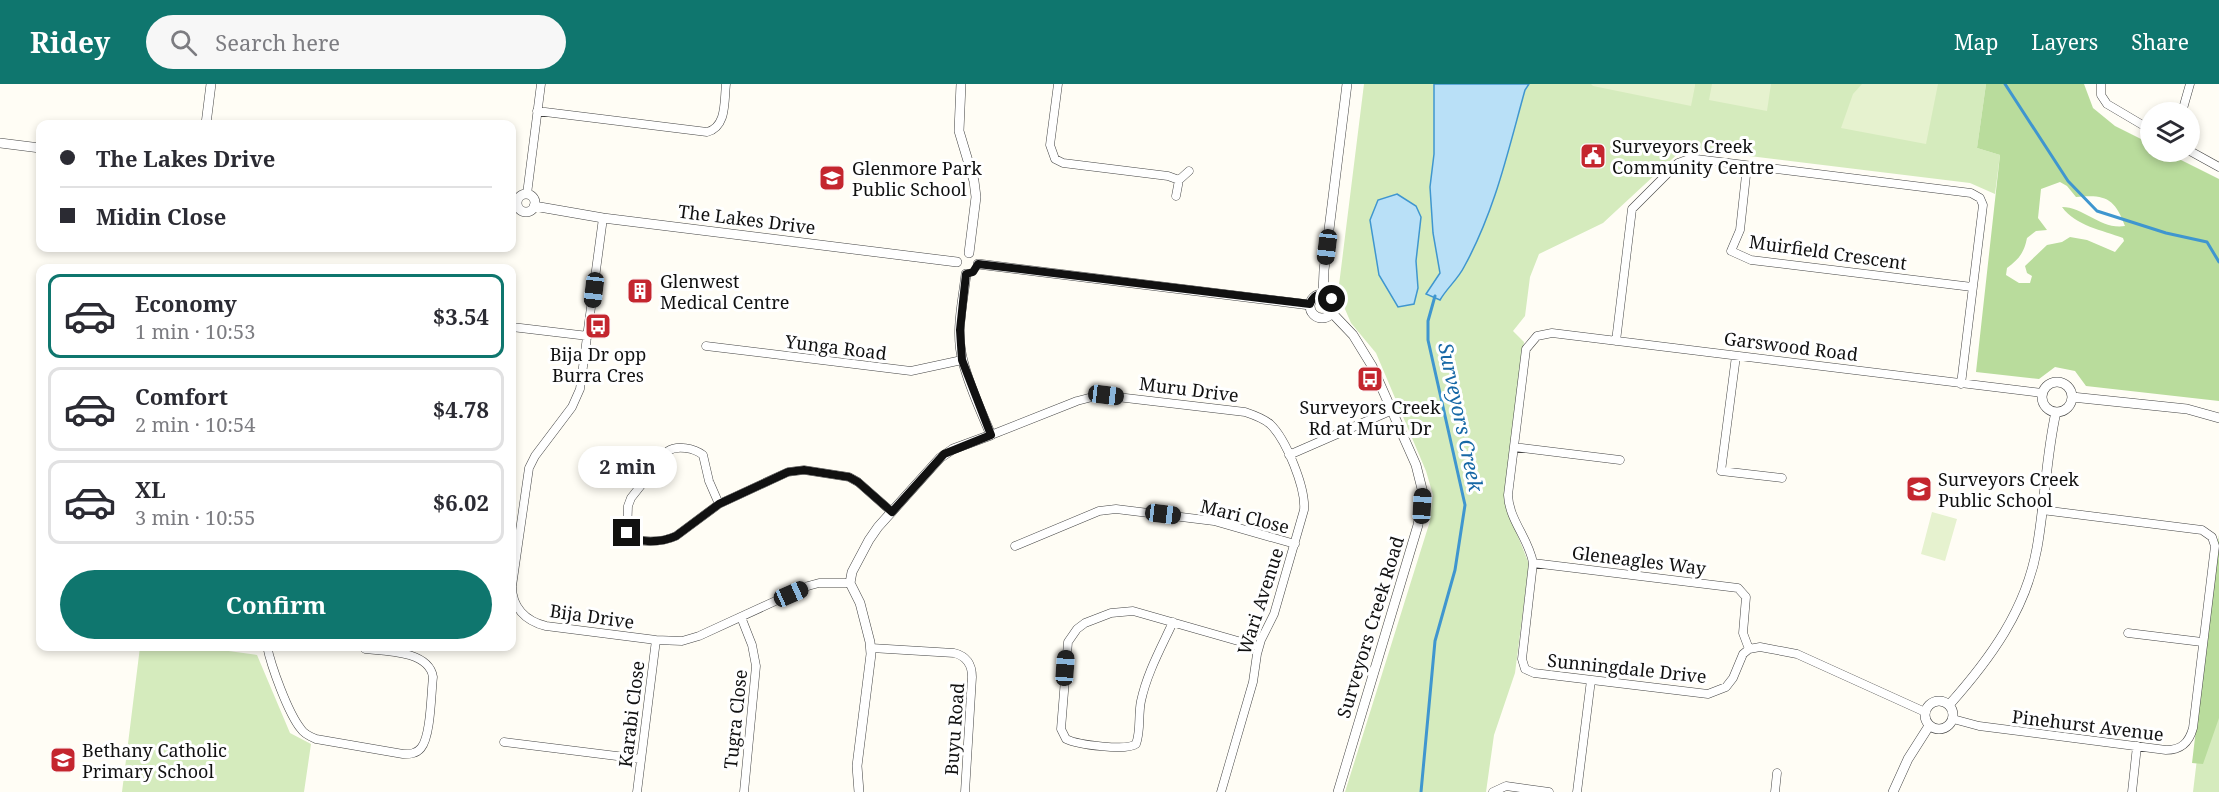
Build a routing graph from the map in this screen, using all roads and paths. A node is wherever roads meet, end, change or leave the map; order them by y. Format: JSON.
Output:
{"nodes":[{"id":1,"x":211,"y":84,"type":"edge"},
{"id":2,"x":541,"y":84,"type":"edge"},
{"id":3,"x":726,"y":84,"type":"edge"},
{"id":4,"x":961,"y":84,"type":"edge"},
{"id":5,"x":1058,"y":84,"type":"edge"},
{"id":6,"x":1347,"y":84,"type":"edge"},
{"id":7,"x":2101,"y":84,"type":"edge"},
{"id":8,"x":2190,"y":84,"type":"edge"},
{"id":9,"x":2185,"y":102,"type":"edge"},
{"id":10,"x":537,"y":111,"type":"junction"},
{"id":11,"x":206,"y":120,"type":"edge"},
{"id":12,"x":2140,"y":124,"type":"edge"},
{"id":13,"x":0,"y":143,"type":"edge"},
{"id":14,"x":36,"y":148,"type":"edge"},
{"id":15,"x":2200,"y":157,"type":"edge"},
{"id":16,"x":1747,"y":166,"type":"junction"},
{"id":17,"x":2219,"y":167,"type":"edge"},
{"id":18,"x":1189,"y":171,"type":"dead end"},
{"id":19,"x":1179,"y":180,"type":"junction"},
{"id":20,"x":527,"y":194,"type":"junction"},
{"id":21,"x":1176,"y":196,"type":"dead end"},
{"id":22,"x":516,"y":201,"type":"edge"},
{"id":23,"x":516,"y":205,"type":"edge"},
{"id":24,"x":534,"y":206,"type":"junction"},
{"id":25,"x":603,"y":218,"type":"junction"},
{"id":26,"x":969,"y":253,"type":"junction"},
{"id":27,"x":957,"y":262,"type":"junction"},
{"id":28,"x":978,"y":264,"type":"junction"},
{"id":29,"x":966,"y":274,"type":"junction"},
{"id":30,"x":1972,"y":287,"type":"junction"},
{"id":31,"x":1323,"y":294,"type":"junction"},
{"id":32,"x":1310,"y":304,"type":"junction"},
{"id":33,"x":1332,"y":313,"type":"junction"},
{"id":34,"x":516,"y":327,"type":"edge"},
{"id":35,"x":588,"y":336,"type":"junction"},
{"id":36,"x":1537,"y":336,"type":"joint"},
{"id":37,"x":1616,"y":341,"type":"junction"},
{"id":38,"x":706,"y":346,"type":"dead end"},
{"id":39,"x":1736,"y":356,"type":"junction"},
{"id":40,"x":962,"y":360,"type":"junction"},
{"id":41,"x":1961,"y":384,"type":"junction"},
{"id":42,"x":2042,"y":393,"type":"junction"},
{"id":43,"x":2072,"y":397,"type":"junction"},
{"id":44,"x":1390,"y":411,"type":"junction"},
{"id":45,"x":2056,"y":412,"type":"junction"},
{"id":46,"x":2219,"y":418,"type":"edge"},
{"id":47,"x":991,"y":435,"type":"junction"},
{"id":48,"x":1514,"y":447,"type":"junction"},
{"id":49,"x":1289,"y":455,"type":"junction"},
{"id":50,"x":1620,"y":460,"type":"dead end"},
{"id":51,"x":1782,"y":478,"type":"dead end"},
{"id":52,"x":719,"y":504,"type":"junction"},
{"id":53,"x":2042,"y":510,"type":"junction"},
{"id":54,"x":892,"y":512,"type":"junction"},
{"id":55,"x":1295,"y":544,"type":"junction"},
{"id":56,"x":1015,"y":546,"type":"dead end"},
{"id":57,"x":516,"y":553,"type":"edge"},
{"id":58,"x":1533,"y":563,"type":"junction"},
{"id":59,"x":850,"y":583,"type":"junction"},
{"id":60,"x":516,"y":603,"type":"edge"},
{"id":61,"x":741,"y":617,"type":"junction"},
{"id":62,"x":1173,"y":622,"type":"junction"},
{"id":63,"x":2128,"y":633,"type":"dead end"},
{"id":64,"x":656,"y":640,"type":"junction"},
{"id":65,"x":2202,"y":642,"type":"junction"},
{"id":66,"x":1259,"y":647,"type":"junction"},
{"id":67,"x":871,"y":648,"type":"junction"},
{"id":68,"x":1749,"y":649,"type":"junction"},
{"id":69,"x":268,"y":651,"type":"edge"},
{"id":70,"x":377,"y":651,"type":"edge"},
{"id":71,"x":1591,"y":680,"type":"junction"},
{"id":72,"x":1949,"y":705,"type":"junction"},
{"id":73,"x":1925,"y":712,"type":"junction"},
{"id":74,"x":1953,"y":719,"type":"junction"},
{"id":75,"x":1929,"y":726,"type":"junction"},
{"id":76,"x":504,"y":742,"type":"dead end"},
{"id":77,"x":2137,"y":746,"type":"junction"},
{"id":78,"x":641,"y":759,"type":"junction"},
{"id":79,"x":1778,"y":773,"type":"dead end"},
{"id":80,"x":637,"y":792,"type":"edge"},
{"id":81,"x":744,"y":792,"type":"edge"},
{"id":82,"x":859,"y":792,"type":"edge"},
{"id":83,"x":965,"y":792,"type":"edge"},
{"id":84,"x":1221,"y":792,"type":"edge"},
{"id":85,"x":1338,"y":792,"type":"edge"},
{"id":86,"x":1493,"y":792,"type":"edge"},
{"id":87,"x":1549,"y":792,"type":"edge"},
{"id":88,"x":1577,"y":792,"type":"edge"},
{"id":89,"x":1775,"y":792,"type":"edge"},
{"id":90,"x":1893,"y":792,"type":"edge"},
{"id":91,"x":2132,"y":792,"type":"edge"}],
"edges":[{"from":1,"to":11,"type":"street"},
{"from":2,"to":10,"type":"street"},
{"from":3,"to":10,"type":"street"},
{"from":4,"to":26,"type":"street"},
{"from":5,"to":19,"type":"street"},
{"from":6,"to":31,"type":"street"},
{"from":7,"to":12,"type":"street"},
{"from":8,"to":9,"type":"street"},
{"from":10,"to":20,"type":"street"},
{"from":13,"to":14,"type":"street"},
{"from":15,"to":17,"type":"street"},
{"from":16,"to":30,"type":"street"},
{"from":16,"to":30,"type":"street","name":"Muirfield Crescent"},
{"from":16,"to":37,"type":"street"},
{"from":18,"to":19,"type":"street"},
{"from":19,"to":21,"type":"street"},
{"from":20,"to":22,"type":"street"},
{"from":20,"to":24,"type":"street"},
{"from":23,"to":24,"type":"street"},
{"from":24,"to":25,"type":"street","name":"The Lakes Drive"},
{"from":25,"to":27,"type":"street","name":"The Lakes Drive"},
{"from":25,"to":35,"type":"street","name":"Bija Drive"},
{"from":26,"to":27,"type":"street"},
{"from":26,"to":28,"type":"street"},
{"from":27,"to":29,"type":"street"},
{"from":28,"to":29,"type":"street"},
{"from":28,"to":32,"type":"street"},
{"from":29,"to":40,"type":"street"},
{"from":30,"to":41,"type":"street"},
{"from":31,"to":32,"type":"street"},
{"from":31,"to":33,"type":"street"},
{"from":32,"to":33,"type":"street"},
{"from":33,"to":44,"type":"street","name":"Surveyors Creek Road"},
{"from":34,"to":35,"type":"street"},
{"from":35,"to":57,"type":"street","name":"Bija Drive"},
{"from":36,"to":37,"type":"street","name":"Garswood Road"},
{"from":36,"to":48,"type":"street","name":"Sunningdale Drive"},
{"from":37,"to":39,"type":"street","name":"Garswood Road"},
{"from":38,"to":40,"type":"street","name":"Yunga Road"},
{"from":39,"to":41,"type":"street","name":"Garswood Road"},
{"from":39,"to":51,"type":"street"},
{"from":40,"to":47,"type":"street"},
{"from":41,"to":42,"type":"street","name":"Garswood Road"},
{"from":42,"to":43,"type":"street"},
{"from":42,"to":45,"type":"street"},
{"from":43,"to":45,"type":"street"},
{"from":43,"to":46,"type":"street"},
{"from":44,"to":49,"type":"street"},
{"from":44,"to":85,"type":"street","name":"Surveyors Creek Road"},
{"from":45,"to":53,"type":"street"},
{"from":47,"to":49,"type":"street","name":"Muru Drive"},
{"from":47,"to":54,"type":"street","name":"Muru Drive"},
{"from":48,"to":50,"type":"street"},
{"from":48,"to":58,"type":"street","name":"Sunningdale Drive"},
{"from":49,"to":55,"type":"street","name":"Wari Avenue"},
{"from":52,"to":52,"type":"street"},
{"from":52,"to":54,"type":"street"},
{"from":53,"to":65,"type":"street","name":"Pinehurst Avenue"},
{"from":53,"to":72,"type":"street"},
{"from":54,"to":59,"type":"street","name":"Muru Drive"},
{"from":55,"to":56,"type":"street","name":"Mari Close"},
{"from":55,"to":66,"type":"street","name":"Wari Avenue"},
{"from":58,"to":68,"type":"street","name":"Gleneagles Way"},
{"from":58,"to":71,"type":"street","name":"Sunningdale Drive"},
{"from":59,"to":61,"type":"street","name":"Bija Drive"},
{"from":59,"to":67,"type":"street"},
{"from":60,"to":64,"type":"street","name":"Bija Drive"},
{"from":61,"to":64,"type":"street","name":"Bija Drive"},
{"from":61,"to":81,"type":"street","name":"Tugra Close"},
{"from":62,"to":62,"type":"street"},
{"from":62,"to":66,"type":"street"},
{"from":63,"to":65,"type":"street"},
{"from":64,"to":78,"type":"street","name":"Karabi Close"},
{"from":65,"to":77,"type":"street","name":"Pinehurst Avenue"},
{"from":66,"to":84,"type":"street","name":"Wari Avenue"},
{"from":67,"to":82,"type":"street"},
{"from":67,"to":83,"type":"street","name":"Buyu Road"},
{"from":68,"to":71,"type":"street","name":"Sunningdale Drive"},
{"from":68,"to":73,"type":"street"},
{"from":69,"to":70,"type":"street"},
{"from":71,"to":88,"type":"street"},
{"from":72,"to":73,"type":"street"},
{"from":72,"to":74,"type":"street"},
{"from":73,"to":75,"type":"street"},
{"from":74,"to":75,"type":"street"},
{"from":74,"to":77,"type":"street","name":"Pinehurst Avenue"},
{"from":75,"to":90,"type":"street"},
{"from":76,"to":78,"type":"street"},
{"from":77,"to":91,"type":"street"},
{"from":78,"to":80,"type":"street","name":"Karabi Close"},
{"from":79,"to":89,"type":"street"},
{"from":86,"to":87,"type":"street"}]}
